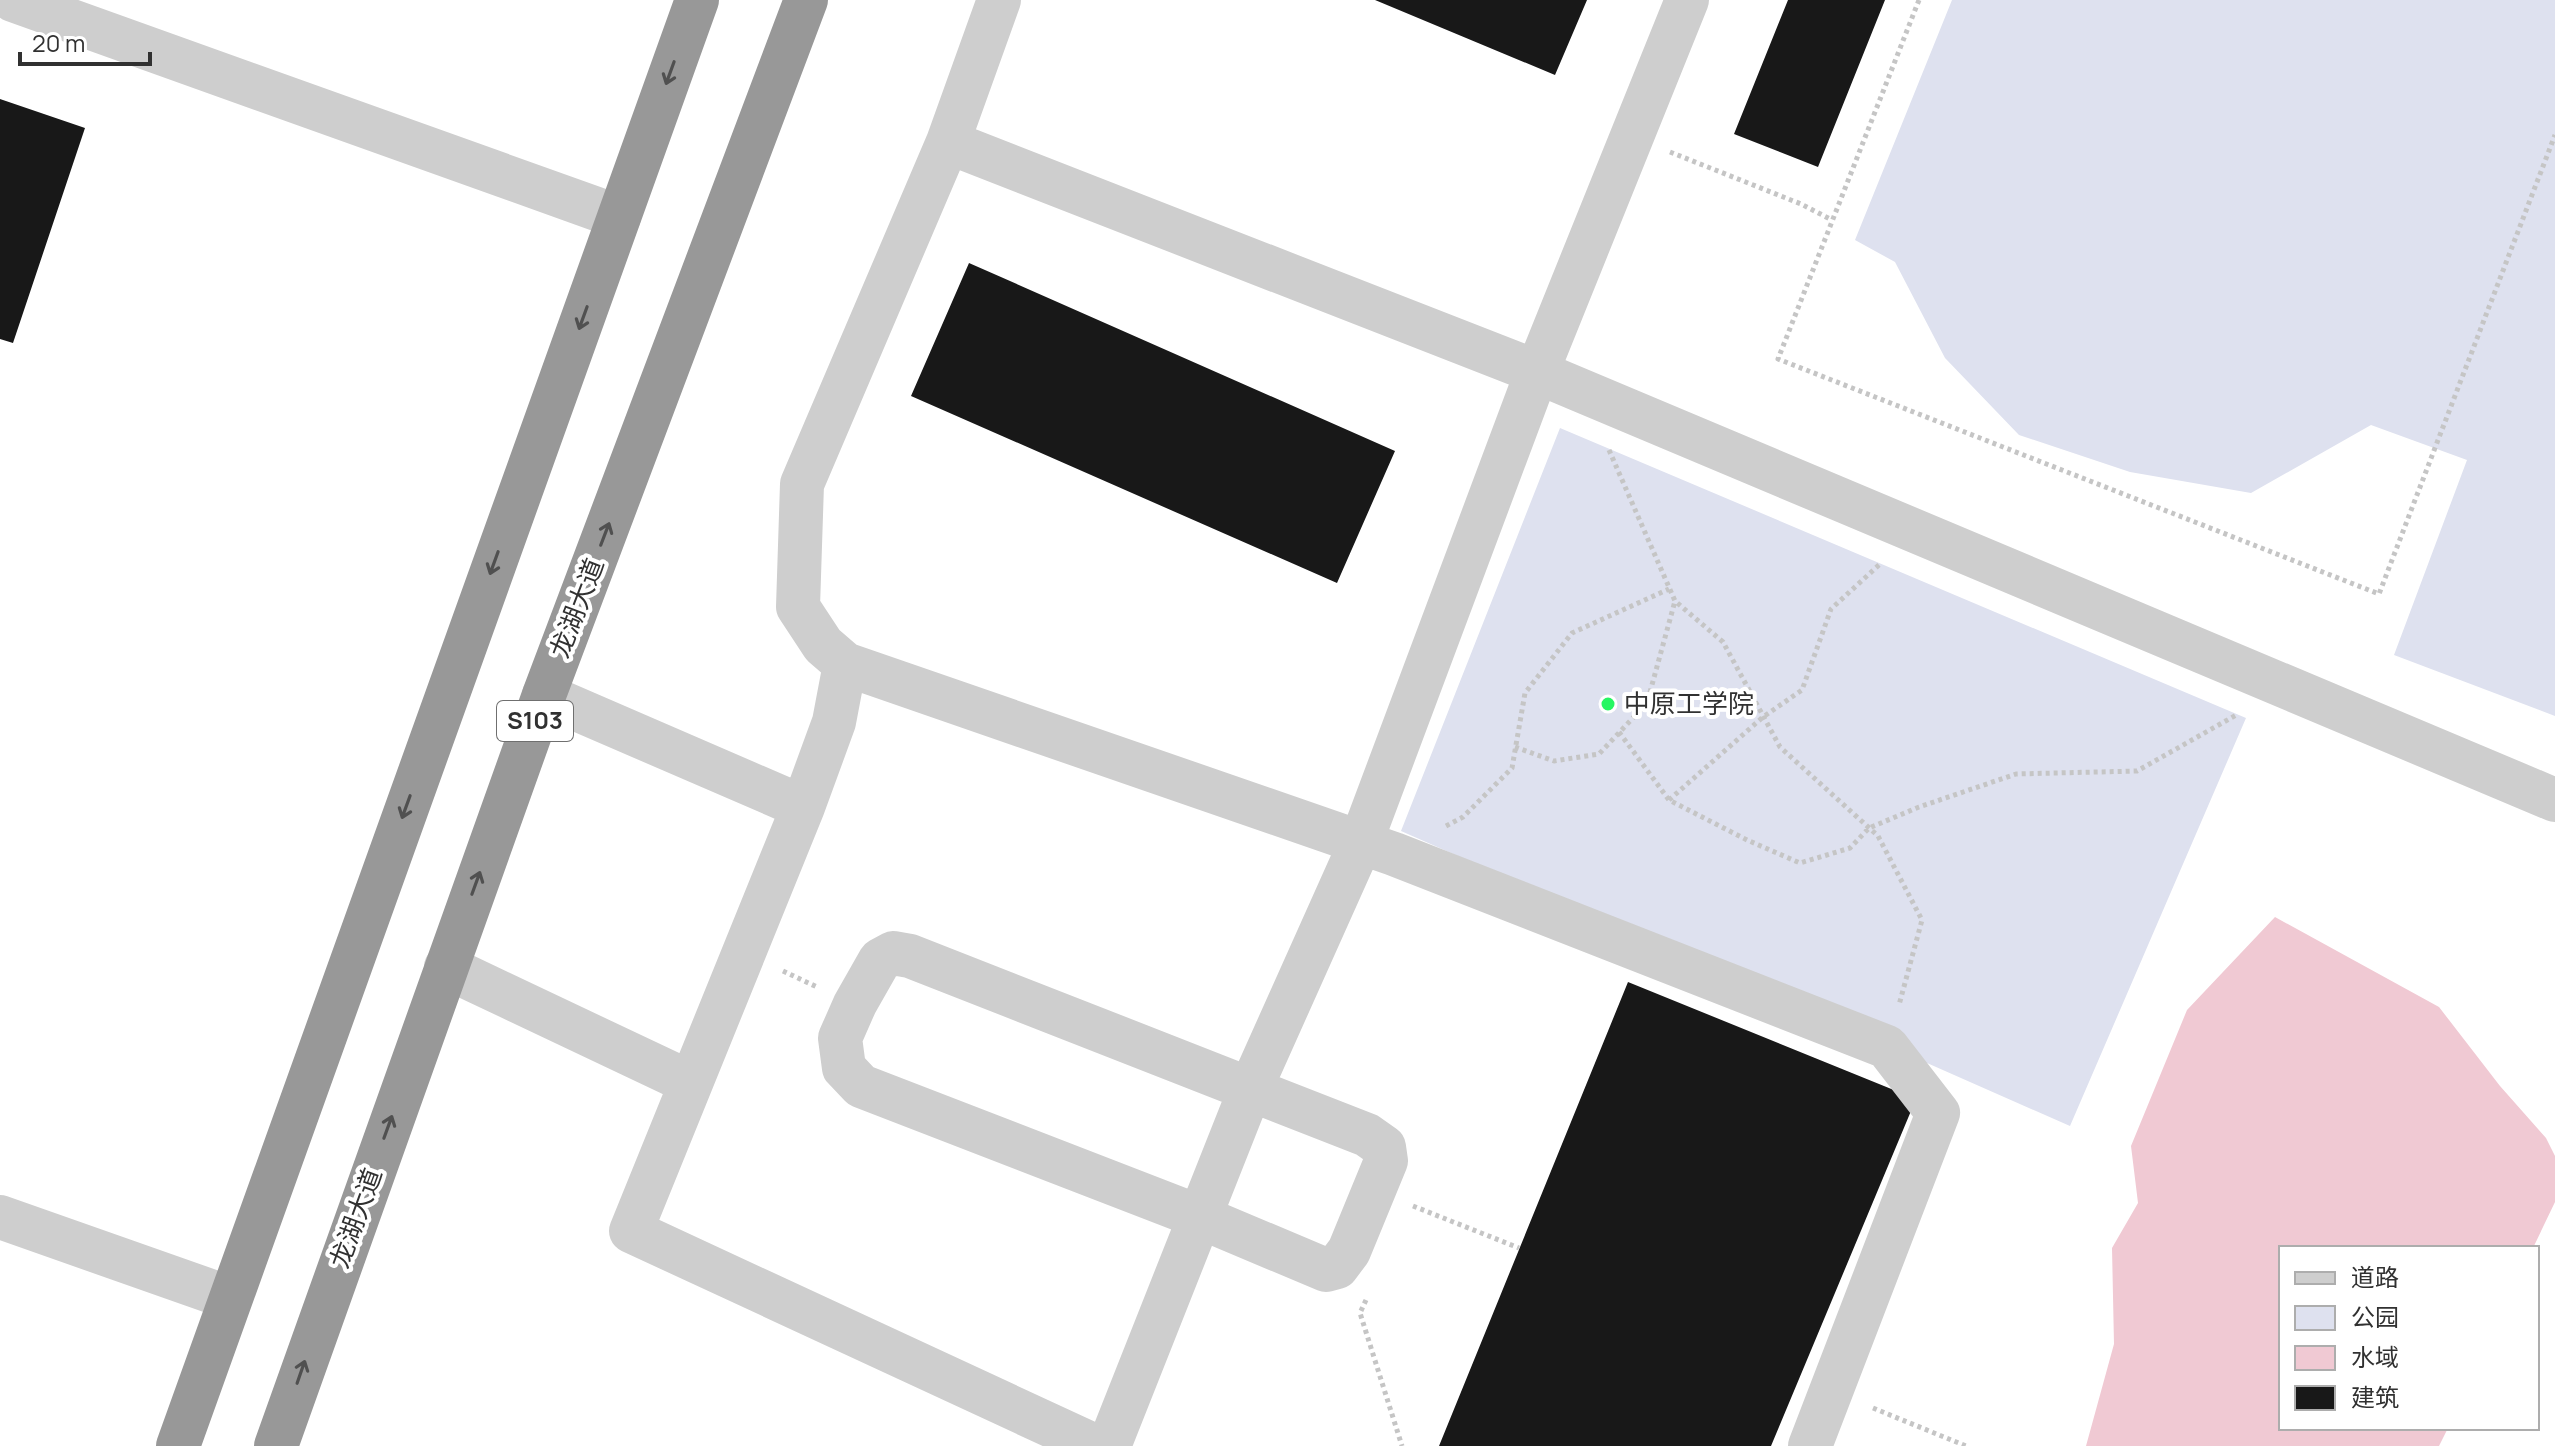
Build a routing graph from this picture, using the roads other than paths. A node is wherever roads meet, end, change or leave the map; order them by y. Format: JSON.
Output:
{"nodes":[{"id":1,"x":13,"y":0,"type":"edge"},
{"id":2,"x":697,"y":0,"type":"edge"},
{"id":3,"x":806,"y":0,"type":"edge"},
{"id":4,"x":999,"y":0,"type":"edge"},
{"id":5,"x":1687,"y":0,"type":"edge"},
{"id":6,"x":948,"y":142,"type":"junction"},
{"id":7,"x":619,"y":217,"type":"junction"},
{"id":8,"x":1537,"y":372,"type":"junction"},
{"id":9,"x":845,"y":664,"type":"junction"},
{"id":10,"x":544,"y":695,"type":"junction"},
{"id":11,"x":2555,"y":800,"type":"edge"},
{"id":12,"x":803,"y":807,"type":"junction"},
{"id":13,"x":1378,"y":848,"type":"junction"},
{"id":14,"x":446,"y":967,"type":"junction"},
{"id":15,"x":691,"y":1083,"type":"junction"},
{"id":16,"x":1250,"y":1090,"type":"junction"},
{"id":17,"x":0,"y":1217,"type":"edge"},
{"id":18,"x":1200,"y":1217,"type":"junction"},
{"id":19,"x":230,"y":1298,"type":"junction"},
{"id":20,"x":178,"y":1446,"type":"edge"},
{"id":21,"x":276,"y":1446,"type":"edge"},
{"id":22,"x":1095,"y":1446,"type":"edge"},
{"id":23,"x":1109,"y":1446,"type":"edge"},
{"id":24,"x":1810,"y":1446,"type":"edge"}],
"edges":[{"from":1,"to":7,"type":"street"},
{"from":2,"to":7,"type":"highway","one_way":true},
{"from":10,"to":3,"type":"highway","name":"龙湖大道","number":"S103","one_way":true},
{"from":4,"to":6,"type":"street"},
{"from":5,"to":8,"type":"street"},
{"from":6,"to":8,"type":"street"},
{"from":6,"to":9,"type":"street"},
{"from":7,"to":19,"type":"highway","one_way":true},
{"from":8,"to":11,"type":"street"},
{"from":8,"to":13,"type":"street"},
{"from":9,"to":12,"type":"street"},
{"from":9,"to":13,"type":"street"},
{"from":10,"to":12,"type":"street"},
{"from":14,"to":10,"type":"highway","name":"龙湖大道","number":"S103","one_way":true},
{"from":12,"to":15,"type":"street"},
{"from":13,"to":16,"type":"street"},
{"from":13,"to":24,"type":"street"},
{"from":14,"to":15,"type":"street"},
{"from":21,"to":14,"type":"highway","name":"龙湖大道","number":"S103","one_way":true},
{"from":15,"to":22,"type":"street"},
{"from":16,"to":18,"type":"street"},
{"from":16,"to":18,"type":"street"},
{"from":16,"to":18,"type":"street"},
{"from":17,"to":19,"type":"street"},
{"from":18,"to":23,"type":"street"},
{"from":19,"to":20,"type":"highway"}]}
